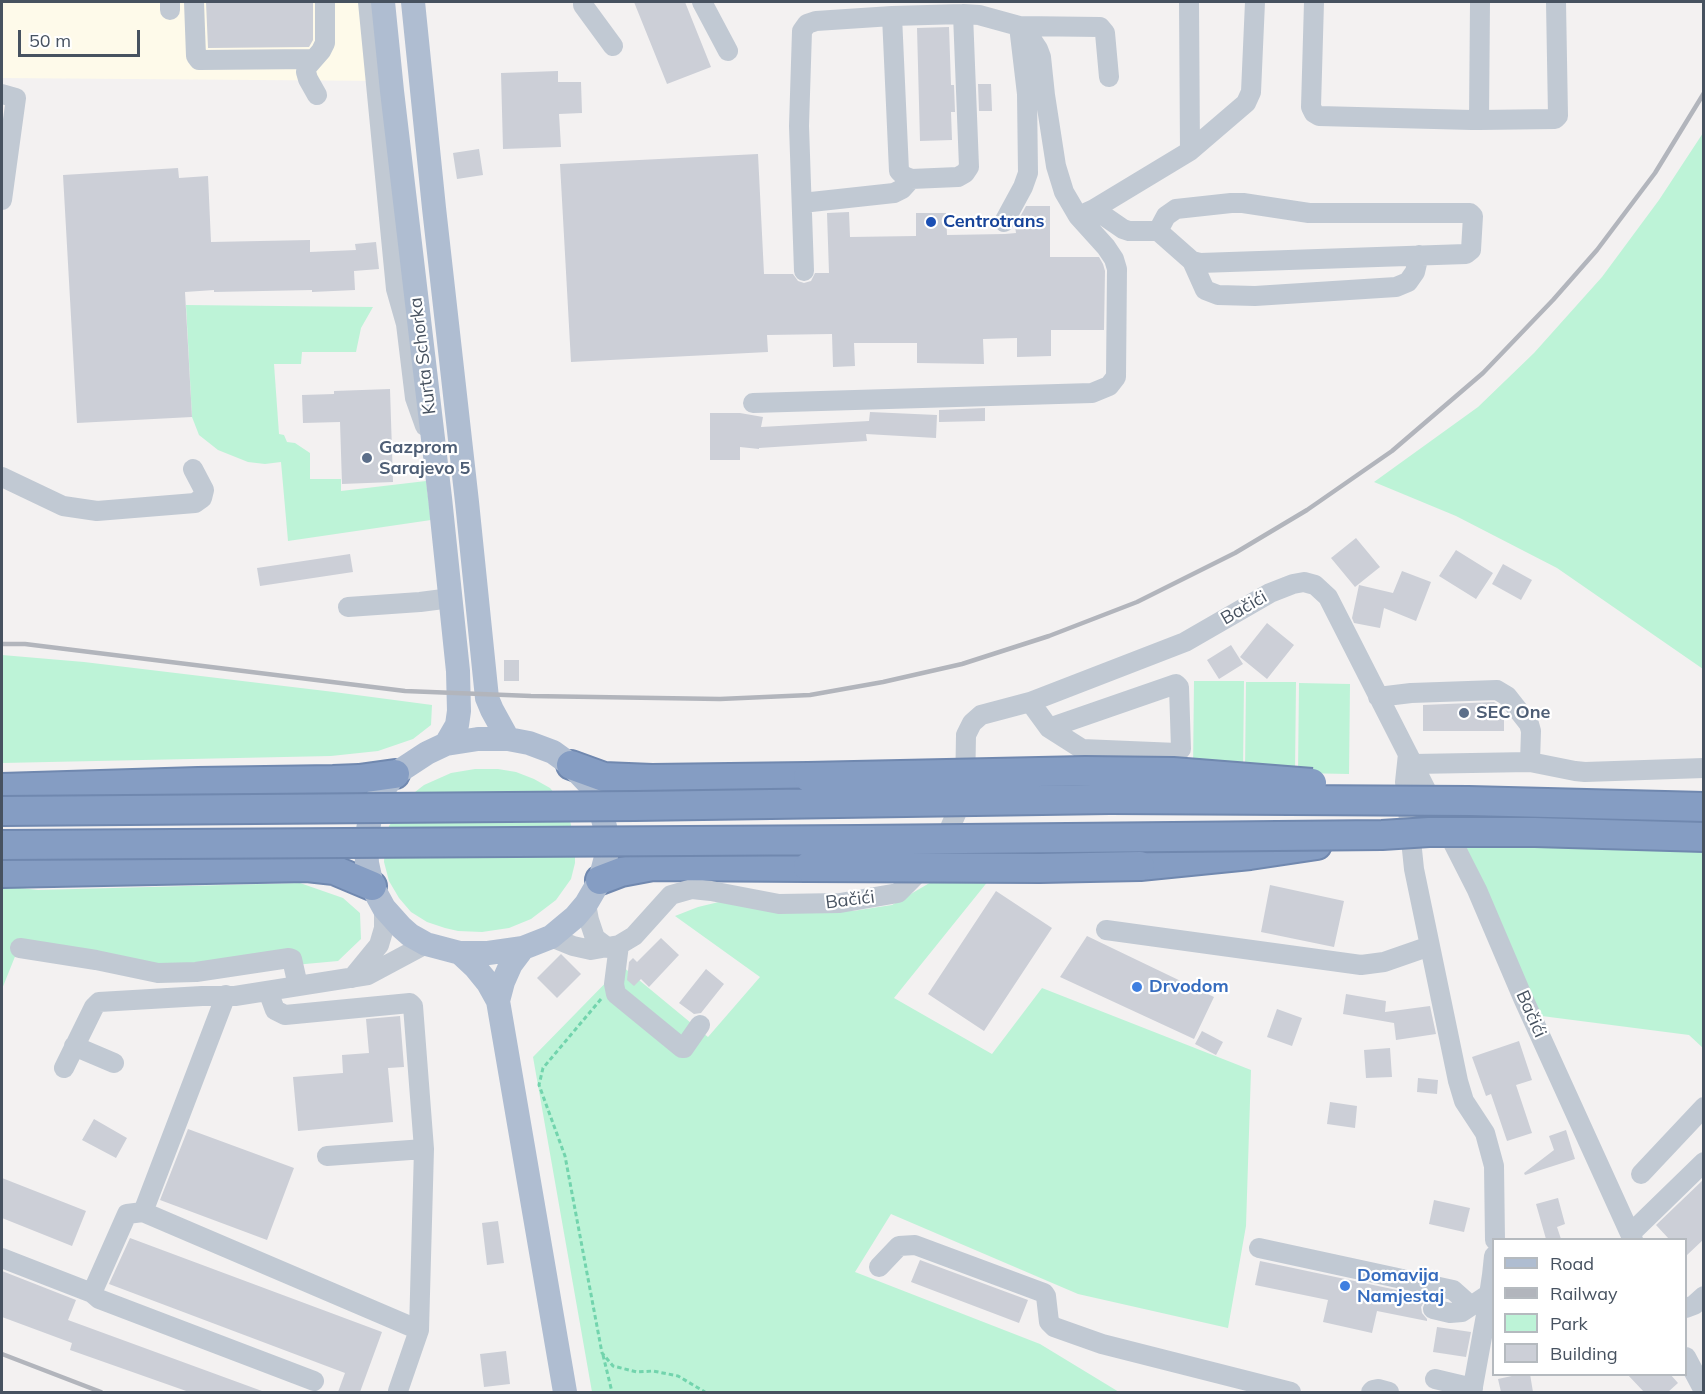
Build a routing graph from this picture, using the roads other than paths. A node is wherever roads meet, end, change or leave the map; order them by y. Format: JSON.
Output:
{"nodes":[{"id":1,"x":194,"y":2,"type":"edge"},
{"id":2,"x":325,"y":2,"type":"edge"},
{"id":3,"x":368,"y":2,"type":"edge"},
{"id":4,"x":383,"y":2,"type":"edge"},
{"id":5,"x":413,"y":2,"type":"edge"},
{"id":6,"x":583,"y":2,"type":"edge"},
{"id":7,"x":702,"y":2,"type":"edge"},
{"id":8,"x":1190,"y":2,"type":"edge"},
{"id":9,"x":1255,"y":2,"type":"edge"},
{"id":10,"x":1314,"y":2,"type":"edge"},
{"id":11,"x":1479,"y":2,"type":"edge"},
{"id":12,"x":1556,"y":2,"type":"edge"},
{"id":13,"x":942,"y":8,"type":"edge"},
{"id":14,"x":996,"y":11,"type":"edge"},
{"id":15,"x":963,"y":14,"type":"junction"},
{"id":16,"x":892,"y":16,"type":"junction"},
{"id":17,"x":1019,"y":26,"type":"junction"},
{"id":18,"x":613,"y":46,"type":"dead end"},
{"id":19,"x":728,"y":51,"type":"dead end"},
{"id":20,"x":314,"y":58,"type":"junction"},
{"id":21,"x":1108,"y":77,"type":"dead end"},
{"id":22,"x":2,"y":94,"type":"edge"},
{"id":23,"x":317,"y":95,"type":"dead end"},
{"id":24,"x":1479,"y":120,"type":"junction"},
{"id":25,"x":1190,"y":151,"type":"junction"},
{"id":26,"x":911,"y":179,"type":"junction"},
{"id":27,"x":2,"y":200,"type":"edge"},
{"id":28,"x":802,"y":203,"type":"junction"},
{"id":29,"x":1086,"y":212,"type":"junction"},
{"id":30,"x":1004,"y":222,"type":"dead end"},
{"id":31,"x":1158,"y":231,"type":"junction"},
{"id":32,"x":1419,"y":255,"type":"junction"},
{"id":33,"x":1192,"y":261,"type":"junction"},
{"id":34,"x":804,"y":271,"type":"dead end"},
{"id":35,"x":753,"y":403,"type":"dead end"},
{"id":36,"x":434,"y":452,"type":"junction"},
{"id":37,"x":193,"y":469,"type":"dead end"},
{"id":38,"x":2,"y":477,"type":"edge"},
{"id":39,"x":451,"y":598,"type":"junction"},
{"id":40,"x":348,"y":607,"type":"dead end"},
{"id":41,"x":1378,"y":697,"type":"junction"},
{"id":42,"x":1030,"y":702,"type":"junction"},
{"id":43,"x":1049,"y":728,"type":"junction"},
{"id":44,"x":508,"y":739,"type":"junction"},
{"id":45,"x":446,"y":744,"type":"junction"},
{"id":46,"x":1410,"y":759,"type":"junction"},
{"id":47,"x":1530,"y":762,"type":"junction"},
{"id":48,"x":572,"y":765,"type":"junction"},
{"id":49,"x":1704,"y":768,"type":"edge"},
{"id":50,"x":395,"y":774,"type":"junction"},
{"id":51,"x":2,"y":788,"type":"edge"},
{"id":52,"x":1704,"y":796,"type":"edge"},
{"id":53,"x":1704,"y":807,"type":"edge"},
{"id":54,"x":2,"y":811,"type":"edge"},
{"id":55,"x":1382,"y":835,"type":"junction"},
{"id":56,"x":1704,"y":837,"type":"edge"},
{"id":57,"x":2,"y":845,"type":"edge"},
{"id":58,"x":2,"y":873,"type":"edge"},
{"id":59,"x":593,"y":892,"type":"junction"},
{"id":60,"x":378,"y":897,"type":"junction"},
{"id":61,"x":1106,"y":930,"type":"dead end"},
{"id":62,"x":551,"y":937,"type":"junction"},
{"id":63,"x":426,"y":944,"type":"junction"},
{"id":64,"x":1430,"y":946,"type":"junction"},
{"id":65,"x":614,"y":947,"type":"junction"},
{"id":66,"x":20,"y":948,"type":"dead end"},
{"id":67,"x":523,"y":948,"type":"junction"},
{"id":68,"x":460,"y":953,"type":"junction"},
{"id":69,"x":352,"y":978,"type":"junction"},
{"id":70,"x":298,"y":986,"type":"junction"},
{"id":71,"x":268,"y":991,"type":"junction"},
{"id":72,"x":226,"y":996,"type":"junction"},
{"id":73,"x":498,"y":1001,"type":"junction"},
{"id":74,"x":700,"y":1025,"type":"dead end"},
{"id":75,"x":74,"y":1046,"type":"junction"},
{"id":76,"x":114,"y":1063,"type":"dead end"},
{"id":77,"x":64,"y":1068,"type":"dead end"},
{"id":78,"x":1704,"y":1107,"type":"edge"},
{"id":79,"x":424,"y":1149,"type":"junction"},
{"id":80,"x":327,"y":1156,"type":"dead end"},
{"id":81,"x":1704,"y":1162,"type":"edge"},
{"id":82,"x":1641,"y":1174,"type":"dead end"},
{"id":83,"x":143,"y":1212,"type":"junction"},
{"id":84,"x":1632,"y":1236,"type":"edge"},
{"id":85,"x":1494,"y":1238,"type":"edge"},
{"id":86,"x":1259,"y":1248,"type":"dead end"},
{"id":87,"x":2,"y":1258,"type":"edge"},
{"id":88,"x":879,"y":1268,"type":"dead end"},
{"id":89,"x":1492,"y":1275,"type":"edge"},
{"id":90,"x":92,"y":1293,"type":"junction"},
{"id":91,"x":1489,"y":1294,"type":"junction"},
{"id":92,"x":1471,"y":1306,"type":"junction"},
{"id":93,"x":1433,"y":1309,"type":"dead end"},
{"id":94,"x":420,"y":1330,"type":"junction"},
{"id":95,"x":1687,"y":1359,"type":"edge"},
{"id":96,"x":1435,"y":1379,"type":"dead end"},
{"id":97,"x":314,"y":1381,"type":"dead end"},
{"id":98,"x":1472,"y":1390,"type":"edge"},
{"id":99,"x":398,"y":1391,"type":"dead end"},
{"id":100,"x":1704,"y":1391,"type":"edge"},
{"id":101,"x":565,"y":1392,"type":"edge"},
{"id":102,"x":1291,"y":1392,"type":"edge"},
{"id":103,"x":1371,"y":1392,"type":"edge"},
{"id":104,"x":1389,"y":1392,"type":"edge"}],
"edges":[{"from":1,"to":20,"type":"street"},
{"from":2,"to":20,"type":"street"},
{"from":3,"to":36,"type":"street"},
{"from":4,"to":36,"type":"main road","name":"Kurta Schorka"},
{"from":5,"to":44,"type":"main road","name":"Kurta Schorka"},
{"from":6,"to":18,"type":"street"},
{"from":7,"to":19,"type":"street"},
{"from":8,"to":25,"type":"street"},
{"from":9,"to":25,"type":"street"},
{"from":10,"to":24,"type":"street"},
{"from":11,"to":24,"type":"street"},
{"from":12,"to":24,"type":"street"},
{"from":13,"to":15,"type":"street"},
{"from":13,"to":16,"type":"street"},
{"from":14,"to":15,"type":"street"},
{"from":14,"to":17,"type":"street"},
{"from":15,"to":26,"type":"street"},
{"from":16,"to":26,"type":"street"},
{"from":16,"to":28,"type":"street"},
{"from":17,"to":21,"type":"street"},
{"from":17,"to":29,"type":"street"},
{"from":17,"to":30,"type":"street"},
{"from":20,"to":23,"type":"street"},
{"from":22,"to":27,"type":"street"},
{"from":25,"to":29,"type":"street"},
{"from":26,"to":28,"type":"street"},
{"from":28,"to":34,"type":"street"},
{"from":29,"to":31,"type":"street"},
{"from":29,"to":35,"type":"street"},
{"from":31,"to":32,"type":"street"},
{"from":31,"to":33,"type":"street"},
{"from":32,"to":33,"type":"street"},
{"from":32,"to":33,"type":"street"},
{"from":36,"to":39,"type":"main road","name":"Kurta Schorka"},
{"from":37,"to":38,"type":"street"},
{"from":39,"to":40,"type":"street"},
{"from":39,"to":45,"type":"main road","name":"Kurta Schorka"},
{"from":41,"to":42,"type":"street","name":"Bačići"},
{"from":41,"to":46,"type":"street","name":"Bačići"},
{"from":41,"to":47,"type":"street"},
{"from":42,"to":43,"type":"street"},
{"from":42,"to":65,"type":"street","name":"Bačići"},
{"from":43,"to":43,"type":"street"},
{"from":44,"to":45,"type":"main road"},
{"from":44,"to":48,"type":"main road"},
{"from":45,"to":50,"type":"main road"},
{"from":46,"to":47,"type":"street"},
{"from":46,"to":64,"type":"street"},
{"from":46,"to":84,"type":"street","name":"Bačići"},
{"from":47,"to":49,"type":"street"},
{"from":48,"to":52,"type":"highway","bridge":true},
{"from":48,"to":59,"type":"main road"},
{"from":50,"to":51,"type":"highway"},
{"from":50,"to":60,"type":"main road"},
{"from":53,"to":54,"type":"highway","bridge":true},
{"from":55,"to":56,"type":"highway","bridge":true},
{"from":55,"to":57,"type":"highway","bridge":true},
{"from":55,"to":59,"type":"highway","bridge":true},
{"from":58,"to":60,"type":"highway"},
{"from":59,"to":62,"type":"main road"},
{"from":59,"to":65,"type":"street"},
{"from":60,"to":63,"type":"main road"},
{"from":60,"to":69,"type":"street"},
{"from":61,"to":64,"type":"street"},
{"from":62,"to":65,"type":"street"},
{"from":62,"to":67,"type":"main road"},
{"from":63,"to":68,"type":"main road"},
{"from":63,"to":69,"type":"street"},
{"from":64,"to":85,"type":"street"},
{"from":65,"to":74,"type":"street"},
{"from":66,"to":70,"type":"street"},
{"from":67,"to":68,"type":"main road"},
{"from":67,"to":73,"type":"main road"},
{"from":68,"to":73,"type":"main road"},
{"from":69,"to":70,"type":"street"},
{"from":70,"to":71,"type":"street"},
{"from":71,"to":72,"type":"street"},
{"from":71,"to":79,"type":"street"},
{"from":72,"to":75,"type":"street"},
{"from":72,"to":83,"type":"street"},
{"from":73,"to":101,"type":"main road"},
{"from":75,"to":76,"type":"street"},
{"from":75,"to":77,"type":"street"},
{"from":78,"to":82,"type":"street"},
{"from":79,"to":80,"type":"street"},
{"from":79,"to":94,"type":"street"},
{"from":81,"to":84,"type":"street"},
{"from":83,"to":90,"type":"street"},
{"from":83,"to":94,"type":"street"},
{"from":86,"to":92,"type":"street"},
{"from":87,"to":90,"type":"street"},
{"from":88,"to":102,"type":"street"},
{"from":89,"to":91,"type":"street"},
{"from":90,"to":97,"type":"street"},
{"from":91,"to":92,"type":"street"},
{"from":91,"to":98,"type":"street"},
{"from":92,"to":93,"type":"street"},
{"from":94,"to":99,"type":"street"},
{"from":95,"to":100,"type":"street"},
{"from":96,"to":98,"type":"street"},
{"from":103,"to":104,"type":"street"}]}
